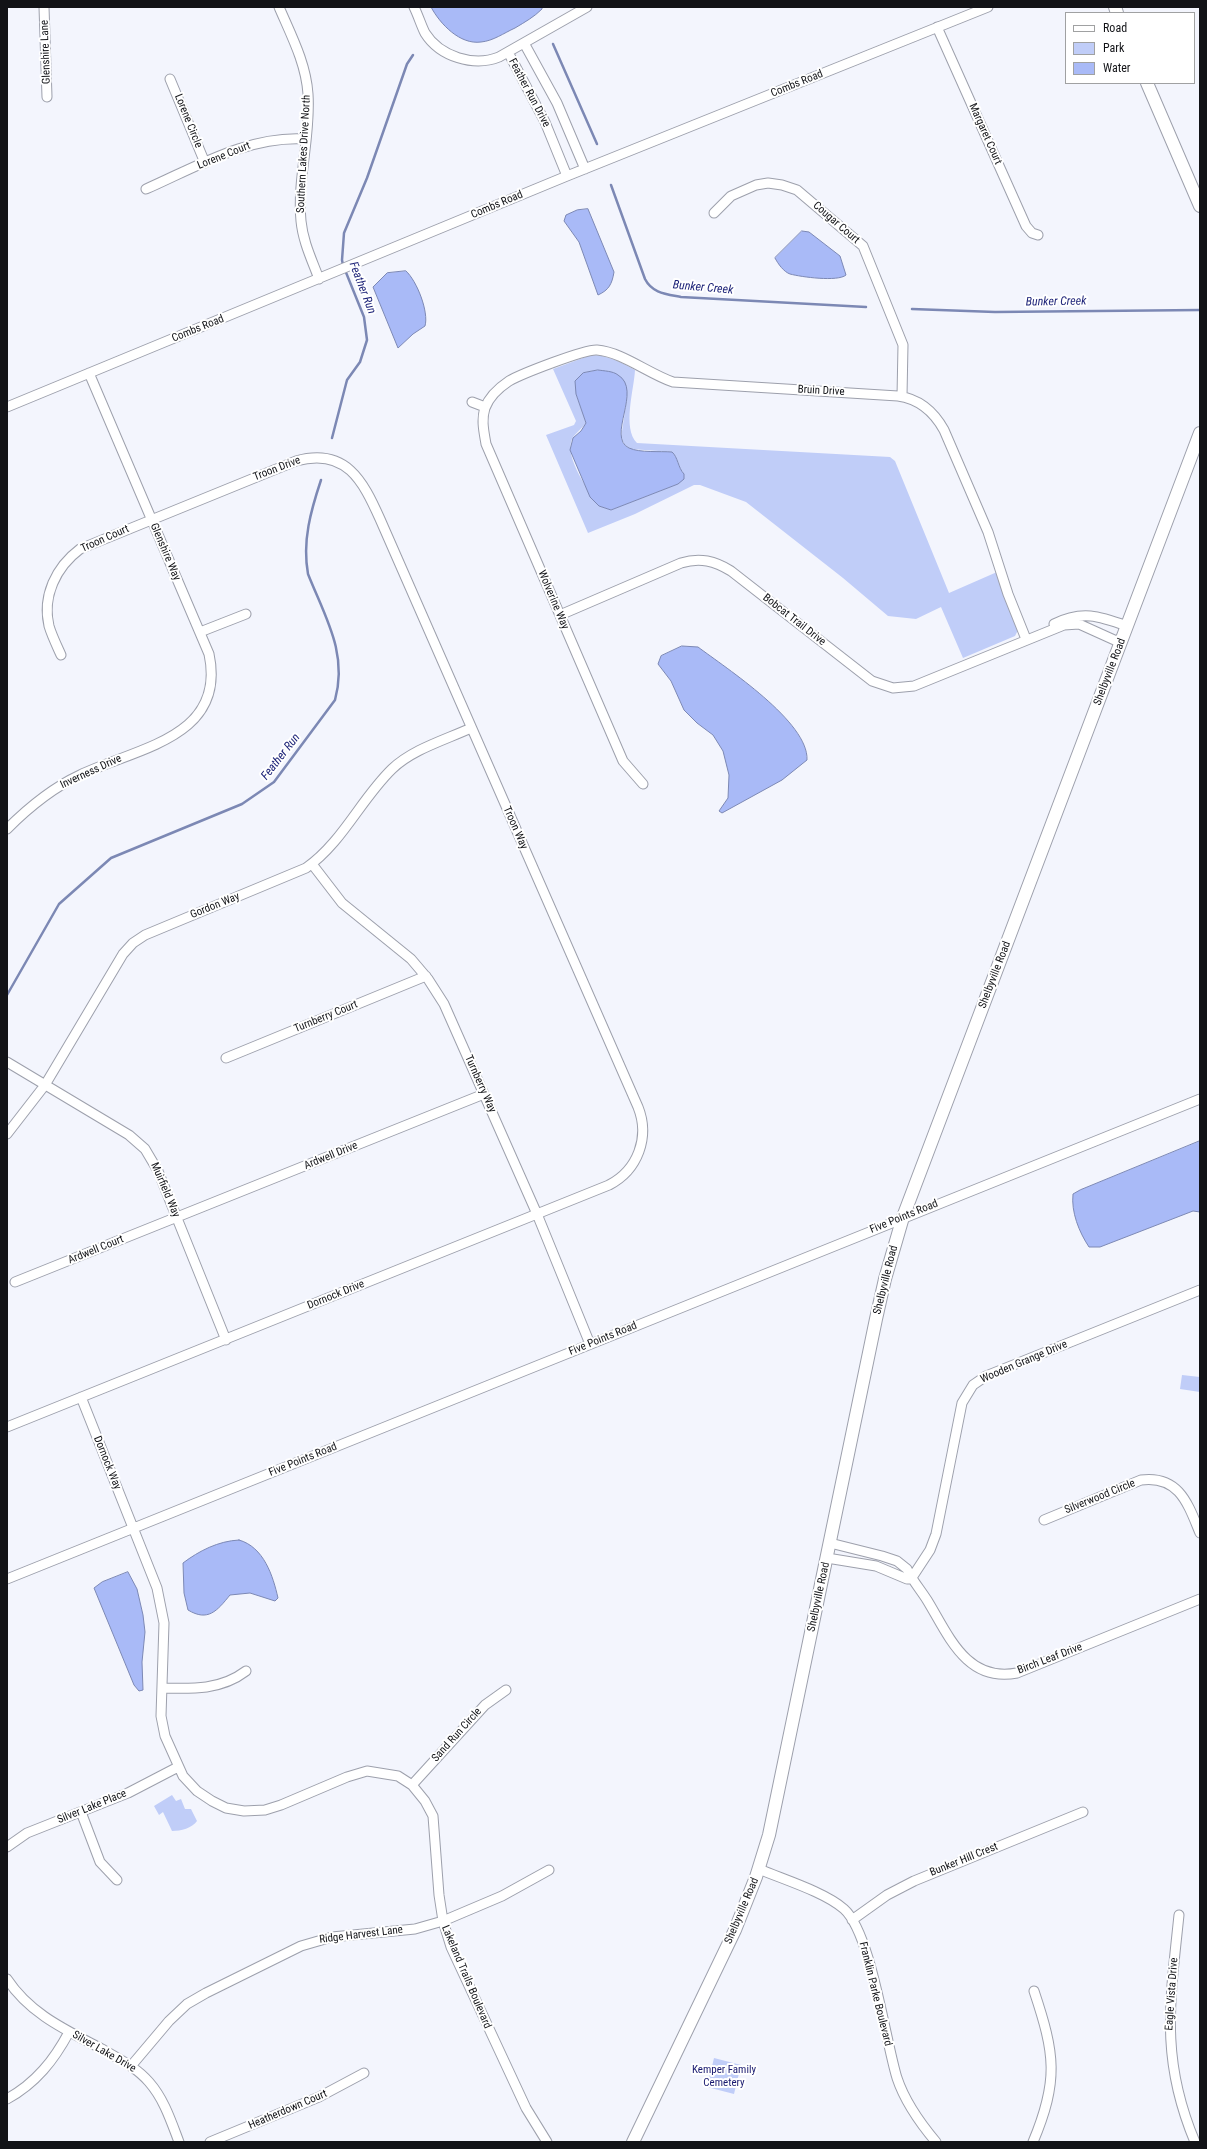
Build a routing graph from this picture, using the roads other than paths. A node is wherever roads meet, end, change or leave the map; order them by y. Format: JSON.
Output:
{"nodes":[{"id":1,"x":44,"y":7,"type":"edge"},
{"id":2,"x":280,"y":7,"type":"edge"},
{"id":3,"x":414,"y":7,"type":"edge"},
{"id":4,"x":587,"y":7,"type":"edge"},
{"id":5,"x":988,"y":7,"type":"edge"},
{"id":6,"x":937,"y":28,"type":"junction"},
{"id":7,"x":524,"y":43,"type":"junction"},
{"id":8,"x":508,"y":52,"type":"junction"},
{"id":9,"x":170,"y":79,"type":"dead end"},
{"id":10,"x":1147,"y":84,"type":"edge"},
{"id":11,"x":47,"y":97,"type":"dead end"},
{"id":12,"x":306,"y":139,"type":"junction"},
{"id":13,"x":205,"y":163,"type":"junction"},
{"id":14,"x":585,"y":169,"type":"junction"},
{"id":15,"x":567,"y":176,"type":"junction"},
{"id":16,"x":146,"y":189,"type":"dead end"},
{"id":17,"x":1200,"y":206,"type":"edge"},
{"id":18,"x":714,"y":213,"type":"dead end"},
{"id":19,"x":1038,"y":235,"type":"dead end"},
{"id":20,"x":319,"y":280,"type":"junction"},
{"id":21,"x":89,"y":373,"type":"junction"},
{"id":22,"x":902,"y":396,"type":"junction"},
{"id":23,"x":472,"y":402,"type":"dead end"},
{"id":24,"x":7,"y":407,"type":"edge"},
{"id":25,"x":485,"y":407,"type":"junction"},
{"id":26,"x":1200,"y":433,"type":"edge"},
{"id":27,"x":380,"y":519,"type":"joint"},
{"id":28,"x":151,"y":520,"type":"junction"},
{"id":29,"x":246,"y":614,"type":"dead end"},
{"id":30,"x":560,"y":615,"type":"junction"},
{"id":31,"x":1127,"y":626,"type":"junction"},
{"id":32,"x":200,"y":632,"type":"junction"},
{"id":33,"x":1026,"y":639,"type":"junction"},
{"id":34,"x":1121,"y":643,"type":"junction"},
{"id":35,"x":61,"y":655,"type":"dead end"},
{"id":36,"x":471,"y":728,"type":"junction"},
{"id":37,"x":184,"y":729,"type":"joint"},
{"id":38,"x":643,"y":784,"type":"dead end"},
{"id":39,"x":7,"y":829,"type":"edge"},
{"id":40,"x":312,"y":864,"type":"junction"},
{"id":41,"x":426,"y":976,"type":"junction"},
{"id":42,"x":226,"y":1058,"type":"dead end"},
{"id":43,"x":7,"y":1062,"type":"edge"},
{"id":44,"x":45,"y":1085,"type":"junction"},
{"id":45,"x":484,"y":1094,"type":"junction"},
{"id":46,"x":1200,"y":1099,"type":"edge"},
{"id":47,"x":7,"y":1134,"type":"edge"},
{"id":48,"x":642,"y":1138,"type":"joint"},
{"id":49,"x":537,"y":1214,"type":"junction"},
{"id":50,"x":177,"y":1217,"type":"junction"},
{"id":51,"x":904,"y":1217,"type":"junction"},
{"id":52,"x":15,"y":1282,"type":"dead end"},
{"id":53,"x":1200,"y":1290,"type":"edge"},
{"id":54,"x":226,"y":1340,"type":"junction"},
{"id":55,"x":590,"y":1344,"type":"junction"},
{"id":56,"x":81,"y":1398,"type":"junction"},
{"id":57,"x":7,"y":1428,"type":"edge"},
{"id":58,"x":1044,"y":1520,"type":"dead end"},
{"id":59,"x":133,"y":1528,"type":"junction"},
{"id":60,"x":1200,"y":1533,"type":"edge"},
{"id":61,"x":830,"y":1543,"type":"junction"},
{"id":62,"x":827,"y":1558,"type":"junction"},
{"id":63,"x":7,"y":1579,"type":"edge"},
{"id":64,"x":909,"y":1579,"type":"junction"},
{"id":65,"x":1200,"y":1599,"type":"edge"},
{"id":66,"x":246,"y":1671,"type":"dead end"},
{"id":67,"x":162,"y":1688,"type":"junction"},
{"id":68,"x":506,"y":1690,"type":"dead end"},
{"id":69,"x":178,"y":1767,"type":"junction"},
{"id":70,"x":412,"y":1785,"type":"junction"},
{"id":71,"x":81,"y":1812,"type":"junction"},
{"id":72,"x":1083,"y":1812,"type":"dead end"},
{"id":73,"x":7,"y":1847,"type":"edge"},
{"id":74,"x":759,"y":1869,"type":"junction"},
{"id":75,"x":549,"y":1870,"type":"dead end"},
{"id":76,"x":117,"y":1880,"type":"dead end"},
{"id":77,"x":1179,"y":1915,"type":"dead end"},
{"id":78,"x":443,"y":1920,"type":"junction"},
{"id":79,"x":852,"y":1920,"type":"junction"},
{"id":80,"x":7,"y":1979,"type":"edge"},
{"id":81,"x":1034,"y":1991,"type":"dead end"},
{"id":82,"x":69,"y":2032,"type":"junction"},
{"id":83,"x":131,"y":2066,"type":"junction"},
{"id":84,"x":364,"y":2073,"type":"dead end"},
{"id":85,"x":7,"y":2099,"type":"edge"},
{"id":86,"x":180,"y":2142,"type":"edge"},
{"id":87,"x":210,"y":2142,"type":"edge"},
{"id":88,"x":545,"y":2142,"type":"edge"},
{"id":89,"x":634,"y":2142,"type":"edge"},
{"id":90,"x":936,"y":2142,"type":"edge"},
{"id":91,"x":1033,"y":2142,"type":"edge"},
{"id":92,"x":1195,"y":2142,"type":"edge"}],
"edges":[{"from":1,"to":11,"type":"street","name":"Glenshire Lane"},
{"from":2,"to":12,"type":"street","name":"Southern Lakes Drive North"},
{"from":3,"to":8,"type":"street","name":"Feather Run Drive"},
{"from":4,"to":7,"type":"street"},
{"from":5,"to":6,"type":"street","name":"Combs Road"},
{"from":6,"to":14,"type":"street","name":"Combs Road"},
{"from":6,"to":19,"type":"street","name":"Margaret Court"},
{"from":7,"to":8,"type":"street"},
{"from":7,"to":14,"type":"street","name":"Feather Run Drive"},
{"from":8,"to":15,"type":"street","name":"Feather Run Drive"},
{"from":9,"to":13,"type":"street","name":"Lorene Circle"},
{"from":10,"to":17,"type":"main road"},
{"from":12,"to":13,"type":"street","name":"Lorene Court"},
{"from":12,"to":20,"type":"street","name":"Southern Lakes Drive North"},
{"from":13,"to":16,"type":"street","name":"Lorene Court"},
{"from":14,"to":15,"type":"street","name":"Combs Road"},
{"from":15,"to":20,"type":"street","name":"Combs Road"},
{"from":18,"to":22,"type":"street","name":"Cougar Court"},
{"from":20,"to":21,"type":"street","name":"Combs Road"},
{"from":21,"to":24,"type":"street","name":"Combs Road"},
{"from":21,"to":28,"type":"street","name":"Glenshire Way"},
{"from":22,"to":25,"type":"street","name":"Bruin Drive"},
{"from":22,"to":33,"type":"street","name":"Bruin Drive"},
{"from":23,"to":25,"type":"street"},
{"from":25,"to":30,"type":"street","name":"Wolverine Way"},
{"from":26,"to":31,"type":"main road","name":"Shelbyville Road"},
{"from":27,"to":28,"type":"street","name":"Troon Drive"},
{"from":27,"to":36,"type":"street","name":"Troon Way"},
{"from":28,"to":32,"type":"street","name":"Glenshire Way"},
{"from":28,"to":35,"type":"street","name":"Troon Court"},
{"from":29,"to":32,"type":"street"},
{"from":30,"to":33,"type":"street","name":"Bobcat Trail Drive"},
{"from":30,"to":38,"type":"street","name":"Wolverine Way"},
{"from":31,"to":33,"type":"street","name":"Bobcat Trail Drive"},
{"from":31,"to":34,"type":"main road","name":"Shelbyville Road"},
{"from":32,"to":37,"type":"street","name":"Glenshire Way"},
{"from":33,"to":34,"type":"street","name":"Bobcat Trail Drive"},
{"from":34,"to":51,"type":"main road","name":"Shelbyville Road"},
{"from":36,"to":40,"type":"street","name":"Gordon Way"},
{"from":36,"to":48,"type":"street","name":"Troon Way"},
{"from":37,"to":39,"type":"street","name":"Inverness Drive"},
{"from":40,"to":41,"type":"street","name":"Turnberry Way"},
{"from":40,"to":44,"type":"street","name":"Gordon Way"},
{"from":41,"to":42,"type":"street","name":"Turnberry Court"},
{"from":41,"to":45,"type":"street","name":"Turnberry Way"},
{"from":43,"to":44,"type":"street","name":"Muirfield Way"},
{"from":44,"to":47,"type":"street","name":"Gordon Way"},
{"from":44,"to":50,"type":"street","name":"Muirfield Way"},
{"from":45,"to":49,"type":"street","name":"Turnberry Way"},
{"from":45,"to":50,"type":"street","name":"Ardwell Drive"},
{"from":46,"to":51,"type":"street","name":"Five Points Road"},
{"from":48,"to":49,"type":"street","name":"Dornock Drive"},
{"from":49,"to":54,"type":"street","name":"Dornock Drive"},
{"from":49,"to":55,"type":"street","name":"Turnberry Way"},
{"from":50,"to":52,"type":"street","name":"Ardwell Court"},
{"from":50,"to":54,"type":"street","name":"Muirfield Way"},
{"from":51,"to":55,"type":"street","name":"Five Points Road"},
{"from":51,"to":61,"type":"main road","name":"Shelbyville Road"},
{"from":53,"to":64,"type":"street","name":"Wooden Grange Drive"},
{"from":54,"to":56,"type":"street","name":"Dornock Drive"},
{"from":55,"to":59,"type":"street","name":"Five Points Road"},
{"from":56,"to":57,"type":"street","name":"Dornock Drive"},
{"from":56,"to":59,"type":"street","name":"Dornock Way"},
{"from":58,"to":60,"type":"street","name":"Silverwood Circle"},
{"from":59,"to":63,"type":"street","name":"Five Points Road"},
{"from":59,"to":67,"type":"street","name":"Lakeland Trails Boulevard"},
{"from":61,"to":62,"type":"main road","name":"Shelbyville Road"},
{"from":61,"to":64,"type":"street","name":"Birch Leaf Drive"},
{"from":62,"to":64,"type":"street","name":"Birch Leaf Drive"},
{"from":62,"to":74,"type":"main road","name":"Shelbyville Road"},
{"from":64,"to":65,"type":"street","name":"Birch Leaf Drive"},
{"from":66,"to":67,"type":"street"},
{"from":67,"to":69,"type":"street","name":"Lakeland Trails Boulevard"},
{"from":68,"to":70,"type":"street","name":"Sand Run Circle"},
{"from":69,"to":70,"type":"street","name":"Lakeland Trails Boulevard"},
{"from":69,"to":71,"type":"street","name":"Silver Lake Place"},
{"from":70,"to":78,"type":"street","name":"Lakeland Trails Boulevard"},
{"from":71,"to":73,"type":"street","name":"Silver Lake Place"},
{"from":71,"to":76,"type":"street"},
{"from":72,"to":79,"type":"street","name":"Bunker Hill Crest"},
{"from":74,"to":79,"type":"street","name":"Franklin Parke Boulevard"},
{"from":74,"to":89,"type":"main road","name":"Shelbyville Road"},
{"from":75,"to":78,"type":"street","name":"Ridge Harvest Lane"},
{"from":77,"to":92,"type":"street","name":"Eagle Vista Drive"},
{"from":78,"to":83,"type":"street","name":"Ridge Harvest Lane"},
{"from":78,"to":88,"type":"street","name":"Lakeland Trails Boulevard"},
{"from":79,"to":90,"type":"street","name":"Franklin Parke Boulevard"},
{"from":80,"to":82,"type":"street","name":"Silver Lake Drive"},
{"from":81,"to":91,"type":"street"},
{"from":82,"to":83,"type":"street","name":"Silver Lake Drive"},
{"from":82,"to":85,"type":"street"},
{"from":83,"to":86,"type":"street","name":"Silver Lake Drive"},
{"from":84,"to":87,"type":"street","name":"Heatherdown Court"}]}
